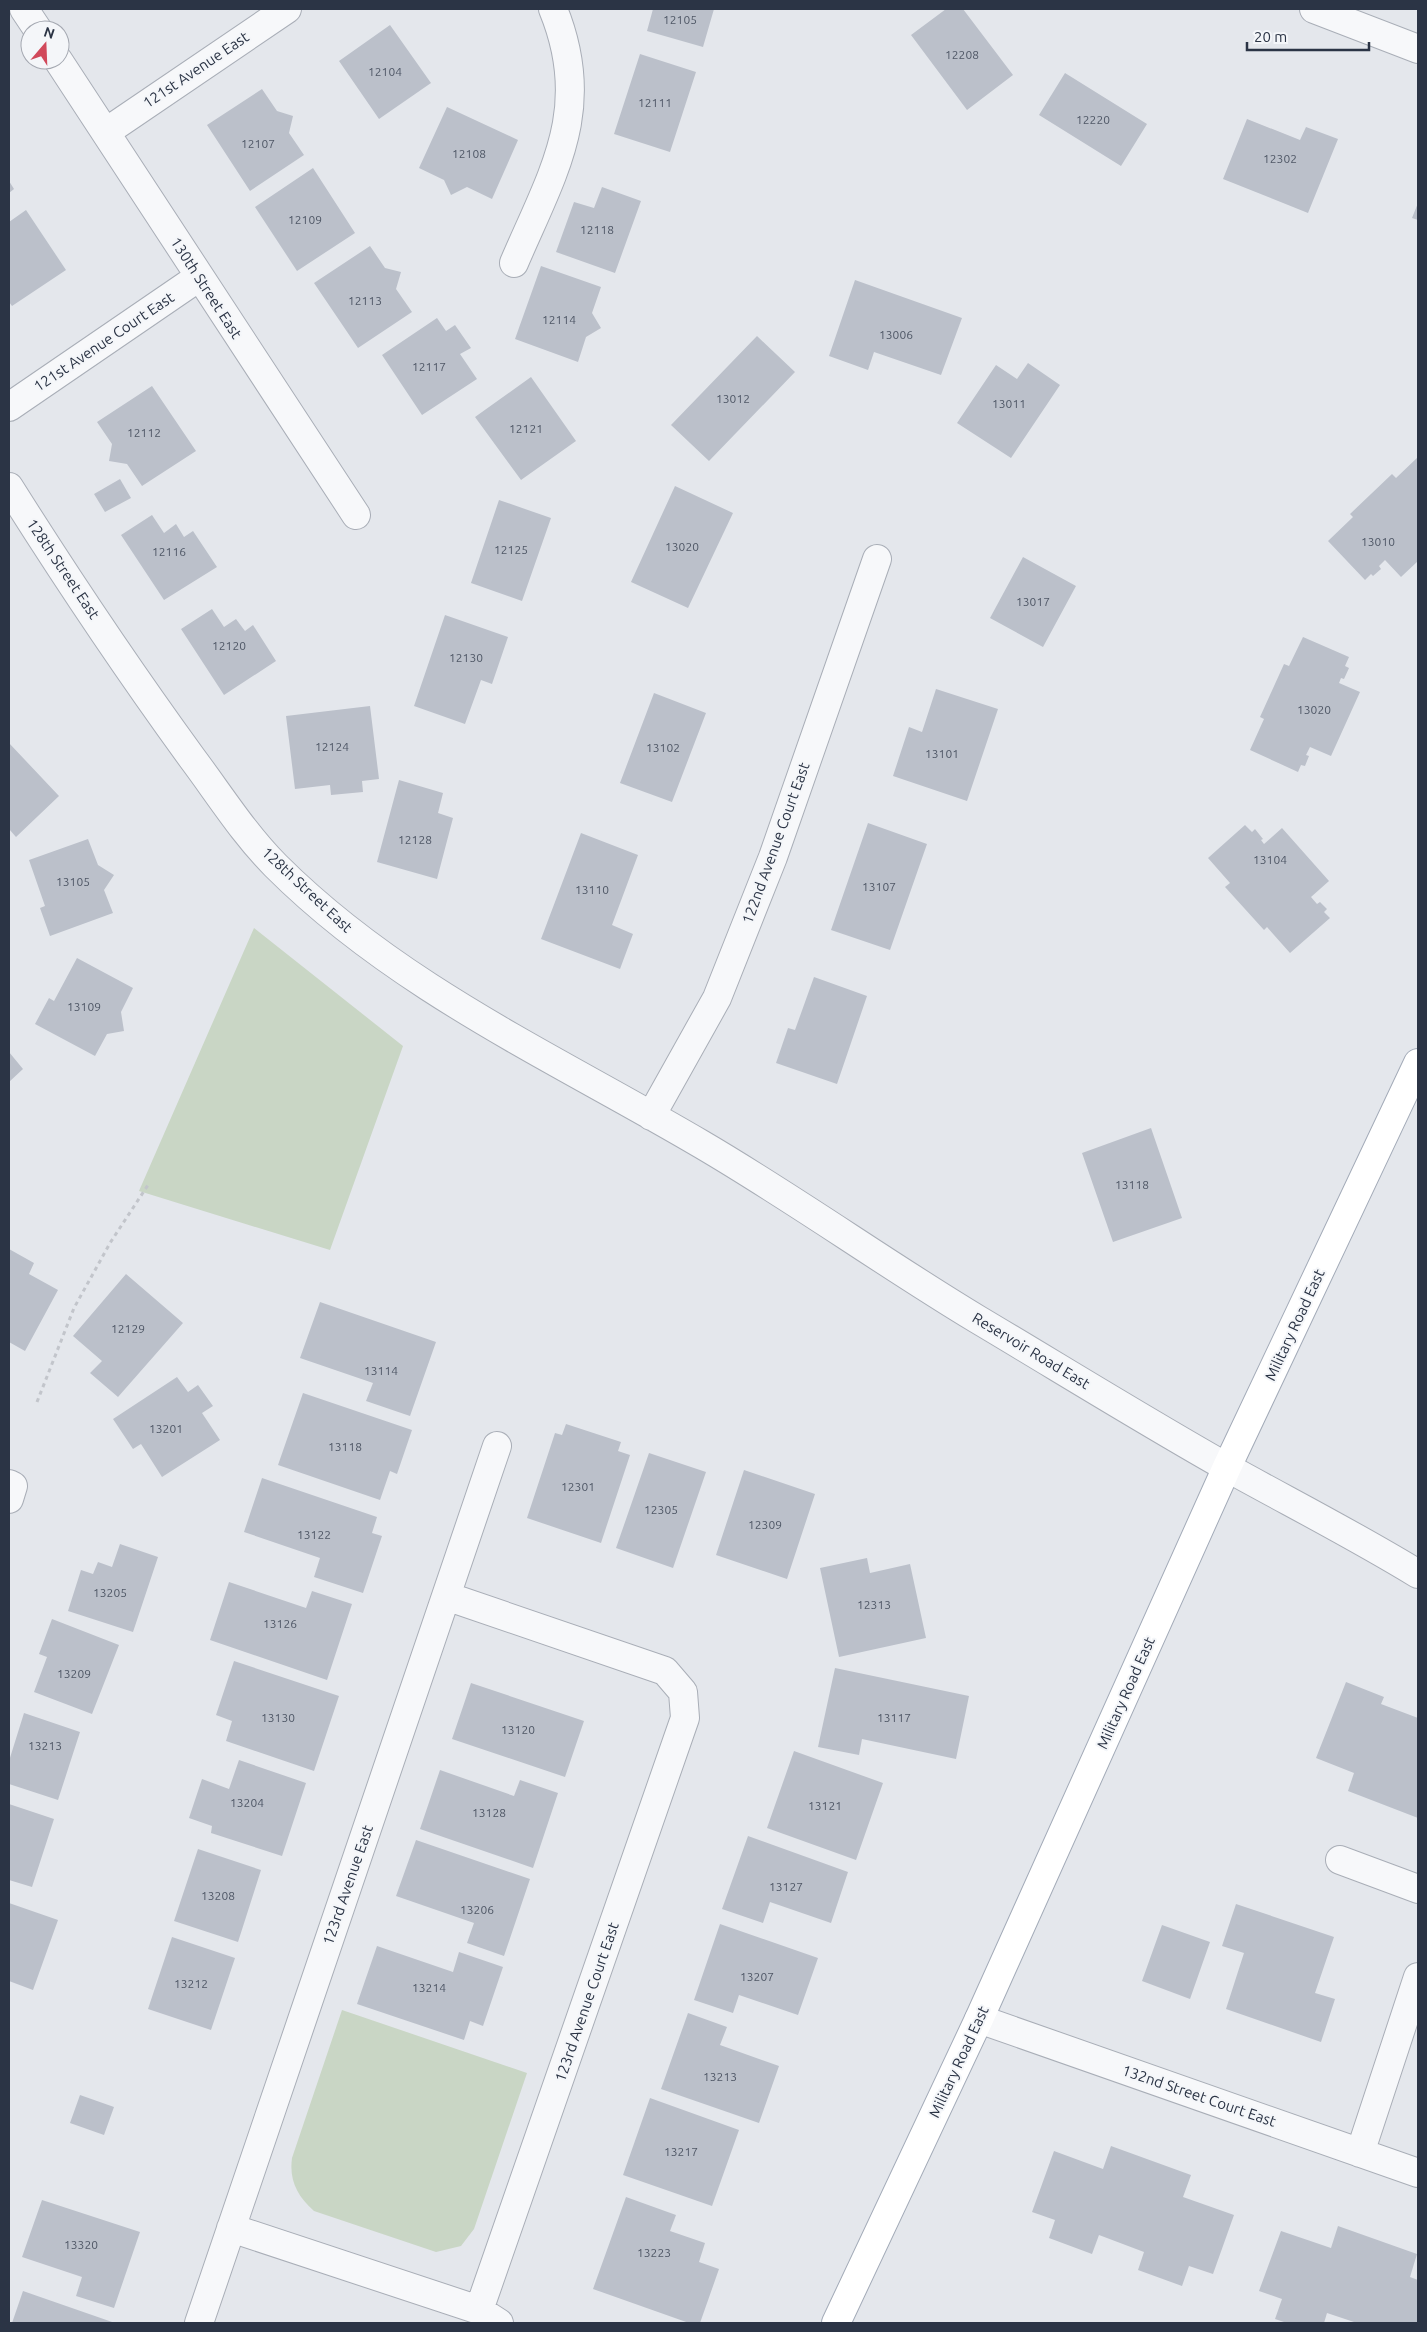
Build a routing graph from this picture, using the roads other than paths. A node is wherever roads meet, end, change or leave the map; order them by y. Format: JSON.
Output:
{"nodes":[{"id":1,"x":24,"y":9,"type":"edge"},
{"id":2,"x":287,"y":9,"type":"edge"},
{"id":3,"x":553,"y":9,"type":"edge"},
{"id":4,"x":1314,"y":9,"type":"edge"},
{"id":5,"x":31,"y":20,"type":"edge"},
{"id":6,"x":1418,"y":50,"type":"edge"},
{"id":7,"x":65,"y":70,"type":"edge"},
{"id":8,"x":106,"y":132,"type":"junction"},
{"id":9,"x":514,"y":263,"type":"dead end"},
{"id":10,"x":199,"y":277,"type":"junction"},
{"id":11,"x":9,"y":407,"type":"edge"},
{"id":12,"x":9,"y":487,"type":"edge"},
{"id":13,"x":356,"y":515,"type":"dead end"},
{"id":14,"x":877,"y":559,"type":"dead end"},
{"id":15,"x":1418,"y":1063,"type":"edge"},
{"id":16,"x":651,"y":1116,"type":"junction"},
{"id":17,"x":498,"y":1446,"type":"dead end"},
{"id":18,"x":1227,"y":1467,"type":"junction"},
{"id":19,"x":1418,"y":1574,"type":"edge"},
{"id":20,"x":446,"y":1596,"type":"junction"},
{"id":21,"x":1340,"y":1860,"type":"dead end"},
{"id":22,"x":1418,"y":1889,"type":"edge"},
{"id":23,"x":1418,"y":1977,"type":"edge"},
{"id":24,"x":979,"y":2019,"type":"junction"},
{"id":25,"x":1360,"y":2153,"type":"junction"},
{"id":26,"x":1418,"y":2173,"type":"edge"},
{"id":27,"x":231,"y":2228,"type":"junction"},
{"id":28,"x":489,"y":2317,"type":"edge"},
{"id":29,"x":199,"y":2323,"type":"edge"},
{"id":30,"x":836,"y":2323,"type":"edge"}],
"edges":[{"from":1,"to":5,"type":"street"},
{"from":2,"to":8,"type":"street","name":"121st Avenue East"},
{"from":3,"to":9,"type":"street"},
{"from":4,"to":6,"type":"street"},
{"from":7,"to":8,"type":"street","name":"130th Street East"},
{"from":8,"to":10,"type":"street","name":"130th Street East"},
{"from":10,"to":11,"type":"street","name":"121st Avenue Court East"},
{"from":10,"to":13,"type":"street","name":"130th Street East"},
{"from":12,"to":16,"type":"street","name":"128th Street East"},
{"from":14,"to":16,"type":"street","name":"122nd Avenue Court East"},
{"from":15,"to":18,"type":"main road","name":"Military Road East"},
{"from":16,"to":18,"type":"street","name":"Reservoir Road East"},
{"from":17,"to":20,"type":"street","name":"123rd Avenue East"},
{"from":18,"to":19,"type":"street","name":"Reservoir Road East"},
{"from":18,"to":24,"type":"main road","name":"Military Road East"},
{"from":20,"to":27,"type":"street","name":"123rd Avenue East"},
{"from":20,"to":28,"type":"street","name":"123rd Avenue Court East"},
{"from":21,"to":22,"type":"street"},
{"from":23,"to":25,"type":"street"},
{"from":24,"to":25,"type":"street","name":"132nd Street Court East"},
{"from":24,"to":30,"type":"main road","name":"Military Road East"},
{"from":25,"to":26,"type":"street","name":"132nd Street Court East"},
{"from":27,"to":28,"type":"street"},
{"from":27,"to":29,"type":"street","name":"123rd Avenue East"}]}
